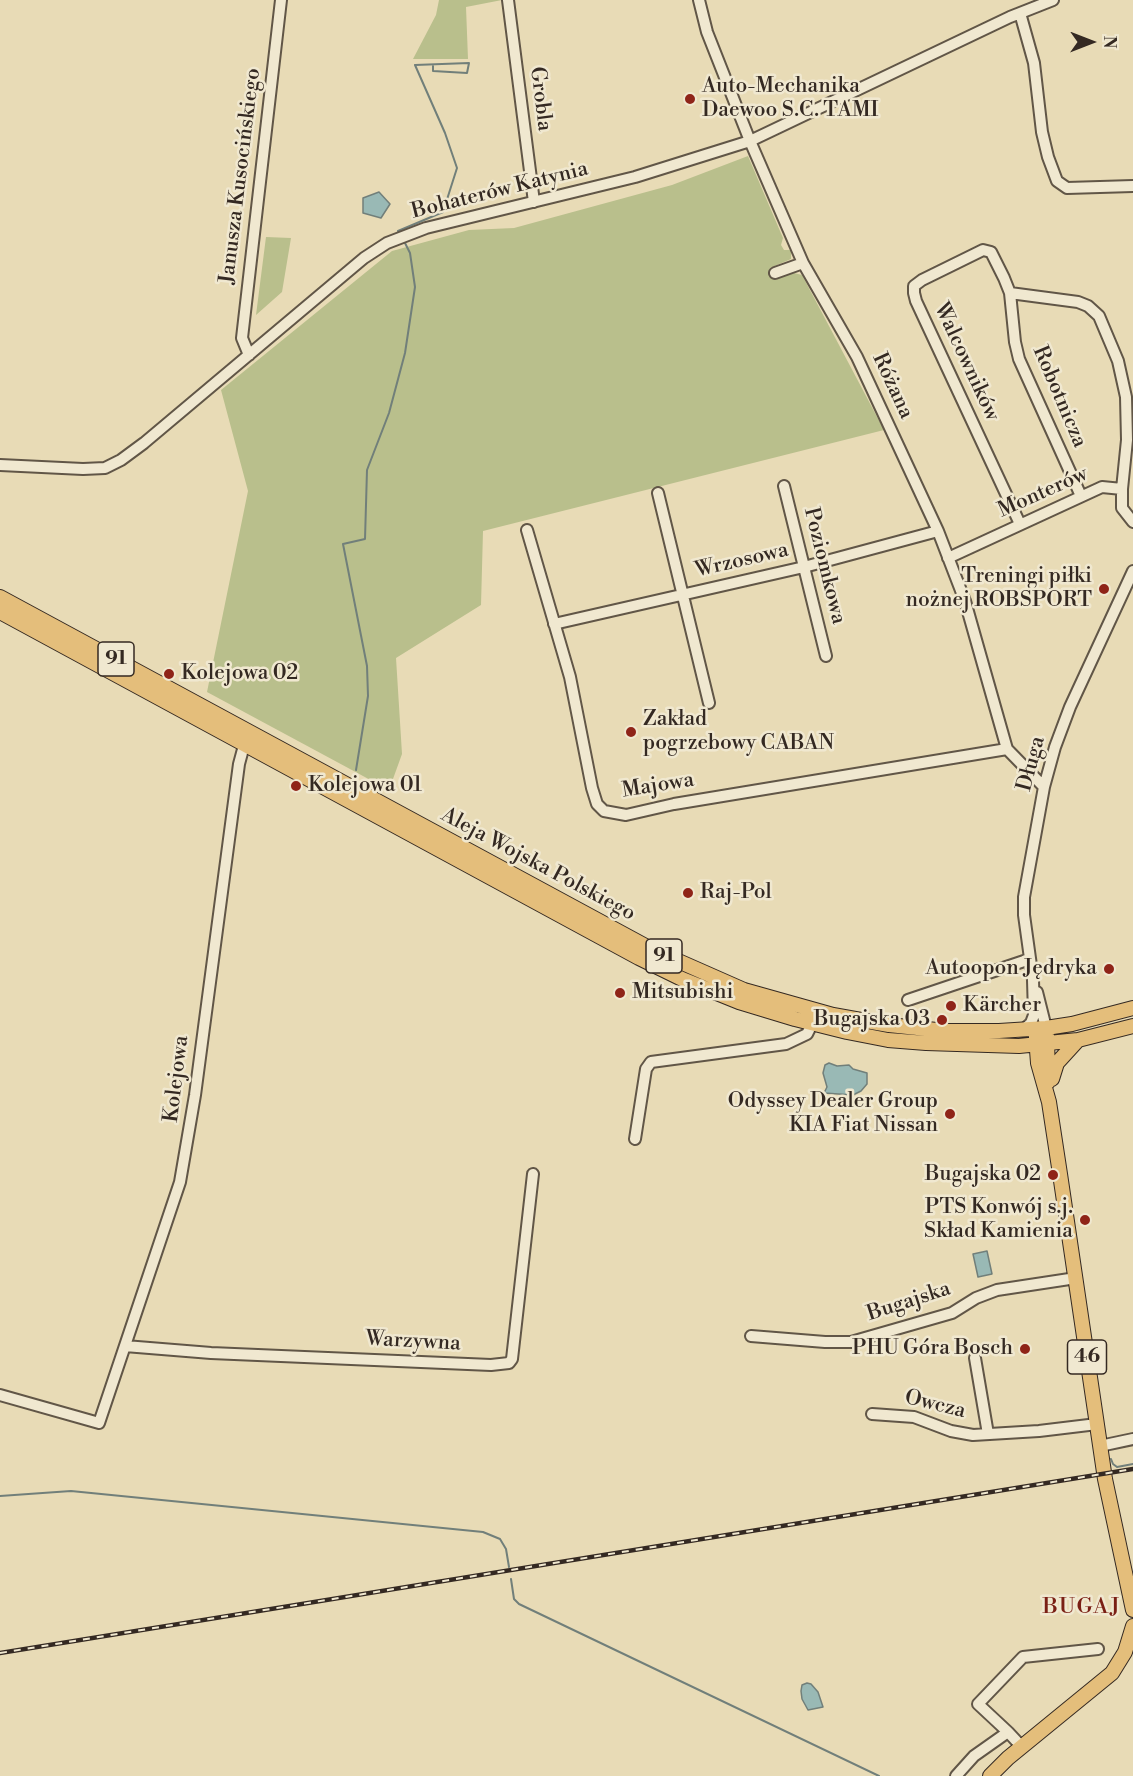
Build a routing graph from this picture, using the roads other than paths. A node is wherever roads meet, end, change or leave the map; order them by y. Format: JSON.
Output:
{"nodes":[{"id":1,"x":281,"y":0,"type":"edge"},
{"id":2,"x":508,"y":0,"type":"edge"},
{"id":3,"x":699,"y":0,"type":"edge"},
{"id":4,"x":1053,"y":0,"type":"edge"},
{"id":5,"x":1020,"y":13,"type":"junction"},
{"id":6,"x":750,"y":141,"type":"junction"},
{"id":7,"x":1133,"y":186,"type":"edge"},
{"id":8,"x":534,"y":202,"type":"junction"},
{"id":9,"x":983,"y":250,"type":"joint"},
{"id":10,"x":803,"y":263,"type":"junction"},
{"id":11,"x":775,"y":273,"type":"dead end"},
{"id":12,"x":1010,"y":293,"type":"junction"},
{"id":13,"x":249,"y":355,"type":"junction"},
{"id":14,"x":0,"y":465,"type":"edge"},
{"id":15,"x":784,"y":486,"type":"dead end"},
{"id":16,"x":1122,"y":489,"type":"junction"},
{"id":17,"x":658,"y":493,"type":"dead end"},
{"id":18,"x":1081,"y":496,"type":"junction"},
{"id":19,"x":1133,"y":522,"type":"edge"},
{"id":20,"x":1020,"y":524,"type":"junction"},
{"id":21,"x":526,"y":530,"type":"dead end"},
{"id":22,"x":938,"y":531,"type":"junction"},
{"id":23,"x":948,"y":558,"type":"junction"},
{"id":24,"x":804,"y":567,"type":"junction"},
{"id":25,"x":1133,"y":571,"type":"edge"},
{"id":26,"x":683,"y":594,"type":"junction"},
{"id":27,"x":0,"y":597,"type":"edge"},
{"id":28,"x":0,"y":612,"type":"edge"},
{"id":29,"x":554,"y":624,"type":"junction"},
{"id":30,"x":826,"y":656,"type":"dead end"},
{"id":31,"x":709,"y":704,"type":"dead end"},
{"id":32,"x":249,"y":730,"type":"junction"},
{"id":33,"x":244,"y":744,"type":"junction"},
{"id":34,"x":1007,"y":749,"type":"junction"},
{"id":35,"x":1044,"y":787,"type":"junction"},
{"id":36,"x":1030,"y":959,"type":"junction"},
{"id":37,"x":1033,"y":980,"type":"junction"},
{"id":38,"x":908,"y":1000,"type":"dead end"},
{"id":39,"x":1133,"y":1008,"type":"edge"},
{"id":40,"x":812,"y":1024,"type":"junction"},
{"id":41,"x":1133,"y":1026,"type":"edge"},
{"id":42,"x":1035,"y":1029,"type":"junction"},
{"id":43,"x":1078,"y":1040,"type":"junction"},
{"id":44,"x":1042,"y":1044,"type":"junction"},
{"id":45,"x":1049,"y":1102,"type":"junction"},
{"id":46,"x":635,"y":1139,"type":"dead end"},
{"id":47,"x":533,"y":1174,"type":"dead end"},
{"id":48,"x":1076,"y":1278,"type":"junction"},
{"id":49,"x":751,"y":1336,"type":"dead end"},
{"id":50,"x":125,"y":1346,"type":"junction"},
{"id":51,"x":975,"y":1358,"type":"dead end"},
{"id":52,"x":0,"y":1395,"type":"edge"},
{"id":53,"x":872,"y":1414,"type":"dead end"},
{"id":54,"x":1096,"y":1424,"type":"junction"},
{"id":55,"x":988,"y":1434,"type":"junction"},
{"id":56,"x":1133,"y":1439,"type":"edge"},
{"id":57,"x":1100,"y":1446,"type":"junction"},
{"id":58,"x":1133,"y":1610,"type":"edge"},
{"id":59,"x":1133,"y":1626,"type":"edge"},
{"id":60,"x":1133,"y":1631,"type":"edge"},
{"id":61,"x":1098,"y":1649,"type":"dead end"},
{"id":62,"x":1008,"y":1732,"type":"junction"},
{"id":63,"x":1022,"y":1747,"type":"junction"},
{"id":64,"x":956,"y":1776,"type":"edge"},
{"id":65,"x":990,"y":1776,"type":"edge"}],
"edges":[{"from":1,"to":13,"type":"street","name":"Janusza Kusocińskiego"},
{"from":2,"to":8,"type":"street","name":"Grobla"},
{"from":3,"to":6,"type":"street","name":"Różana"},
{"from":4,"to":5,"type":"street","name":"Bohaterów Katynia"},
{"from":5,"to":6,"type":"street","name":"Bohaterów Katynia"},
{"from":5,"to":7,"type":"street"},
{"from":6,"to":8,"type":"street","name":"Bohaterów Katynia"},
{"from":6,"to":10,"type":"street","name":"Różana"},
{"from":8,"to":13,"type":"street","name":"Bohaterów Katynia"},
{"from":9,"to":12,"type":"street","name":"Robotnicza"},
{"from":9,"to":20,"type":"street","name":"Walcowników"},
{"from":10,"to":11,"type":"street"},
{"from":10,"to":22,"type":"street","name":"Różana"},
{"from":12,"to":16,"type":"street"},
{"from":12,"to":18,"type":"street","name":"Robotnicza"},
{"from":13,"to":14,"type":"street","name":"Bohaterów Katynia"},
{"from":15,"to":24,"type":"street","name":"Poziomkowa"},
{"from":16,"to":18,"type":"street","name":"Monterów"},
{"from":16,"to":19,"type":"street","name":"Monterów"},
{"from":17,"to":26,"type":"street"},
{"from":18,"to":20,"type":"street","name":"Monterów"},
{"from":20,"to":23,"type":"street","name":"Monterów"},
{"from":21,"to":29,"type":"street","name":"Majowa"},
{"from":22,"to":23,"type":"street","name":"Różana"},
{"from":22,"to":24,"type":"street","name":"Wrzosowa"},
{"from":23,"to":34,"type":"street","name":"Różana"},
{"from":24,"to":26,"type":"street","name":"Wrzosowa"},
{"from":24,"to":30,"type":"street","name":"Poziomkowa"},
{"from":25,"to":35,"type":"street","name":"Długa"},
{"from":26,"to":29,"type":"street","name":"Wrzosowa"},
{"from":26,"to":31,"type":"street"},
{"from":27,"to":32,"type":"main road","name":"Aleja Wojska Polskiego","number":"91"},
{"from":28,"to":33,"type":"main road","name":"Aleja Wojska Polskiego","number":"91"},
{"from":29,"to":34,"type":"street","name":"Majowa"},
{"from":32,"to":33,"type":"street","name":"Kolejowa"},
{"from":32,"to":42,"type":"main road","name":"Aleja Wojska Polskiego","number":"91"},
{"from":33,"to":40,"type":"main road","name":"Aleja Wojska Polskiego","number":"91"},
{"from":33,"to":50,"type":"street","name":"Kolejowa"},
{"from":34,"to":35,"type":"street","name":"Różana"},
{"from":35,"to":36,"type":"street","name":"Długa"},
{"from":36,"to":37,"type":"street","name":"Długa"},
{"from":36,"to":38,"type":"street"},
{"from":37,"to":42,"type":"street","name":"Długa"},
{"from":37,"to":42,"type":"street","name":"Długa"},
{"from":39,"to":42,"type":"main road","name":"Aleja Wojska Polskiego"},
{"from":40,"to":44,"type":"main road","name":"Aleja Wojska Polskiego","number":"91"},
{"from":40,"to":46,"type":"street"},
{"from":41,"to":43,"type":"main road","name":"Aleja Wojska Polskiego"},
{"from":42,"to":44,"type":"main road"},
{"from":43,"to":44,"type":"main road","name":"Aleja Wojska Polskiego","number":"91"},
{"from":43,"to":45,"type":"main road","number":"46"},
{"from":44,"to":45,"type":"main road"},
{"from":45,"to":48,"type":"main road","number":"46"},
{"from":47,"to":50,"type":"street","name":"Warzywna"},
{"from":48,"to":49,"type":"street","name":"Bugajska"},
{"from":48,"to":54,"type":"main road","number":"46"},
{"from":50,"to":52,"type":"street","name":"Kolejowa"},
{"from":51,"to":55,"type":"street","name":"Owcza"},
{"from":53,"to":55,"type":"street","name":"Owcza"},
{"from":54,"to":55,"type":"street","name":"Owcza"},
{"from":54,"to":57,"type":"main road","number":"46"},
{"from":56,"to":57,"type":"street"},
{"from":57,"to":58,"type":"main road","number":"46"},
{"from":59,"to":60,"type":"main road"},
{"from":60,"to":63,"type":"main road"},
{"from":61,"to":62,"type":"street"},
{"from":62,"to":63,"type":"street"},
{"from":62,"to":64,"type":"street"},
{"from":63,"to":65,"type":"main road"}]}
